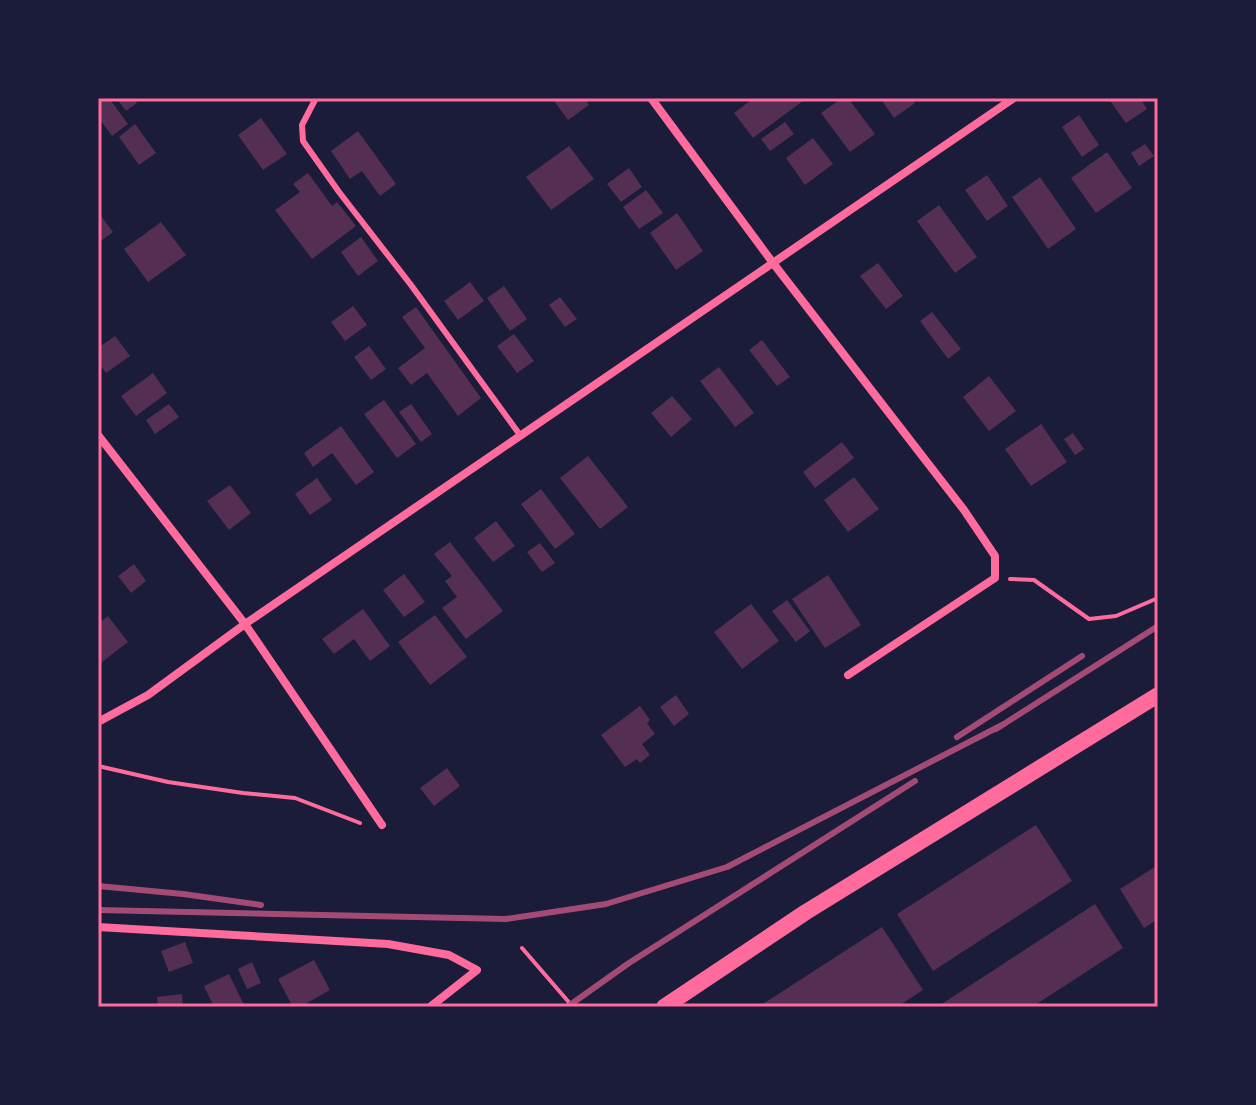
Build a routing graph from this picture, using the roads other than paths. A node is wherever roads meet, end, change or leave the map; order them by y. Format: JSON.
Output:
{"nodes":[{"id":1,"x":316,"y":98,"type":"edge"},
{"id":2,"x":651,"y":98,"type":"edge"},
{"id":3,"x":1014,"y":98,"type":"edge"},
{"id":4,"x":773,"y":263,"type":"junction"},
{"id":5,"x":98,"y":435,"type":"edge"},
{"id":6,"x":520,"y":435,"type":"junction"},
{"id":7,"x":245,"y":624,"type":"junction"},
{"id":8,"x":848,"y":675,"type":"dead end"},
{"id":9,"x":1158,"y":695,"type":"edge"},
{"id":10,"x":98,"y":722,"type":"edge"},
{"id":11,"x":378,"y":826,"type":"road end"},
{"id":12,"x":98,"y":927,"type":"edge"},
{"id":13,"x":430,"y":1007,"type":"edge"},
{"id":14,"x":664,"y":1007,"type":"edge"}],
"edges":[{"from":1,"to":6,"type":"lane"},
{"from":2,"to":4,"type":"street"},
{"from":3,"to":4,"type":"street"},
{"from":4,"to":6,"type":"street"},
{"from":4,"to":8,"type":"street"},
{"from":5,"to":7,"type":"street"},
{"from":6,"to":7,"type":"street"},
{"from":7,"to":10,"type":"street"},
{"from":7,"to":11,"type":"street"},
{"from":9,"to":14,"type":"main road"},
{"from":12,"to":13,"type":"street"}]}
